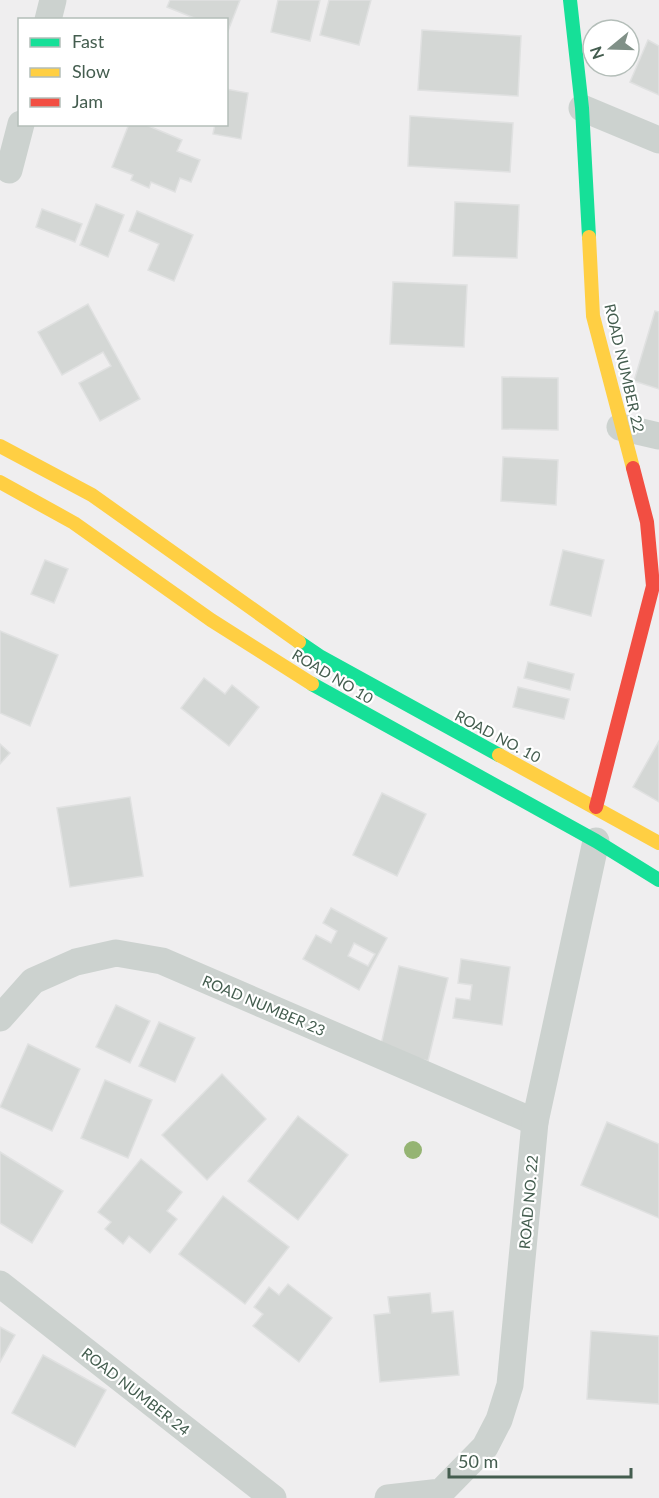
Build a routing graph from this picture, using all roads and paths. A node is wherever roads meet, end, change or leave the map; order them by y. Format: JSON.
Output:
{"nodes":[{"id":1,"x":52,"y":0,"type":"edge"},
{"id":2,"x":570,"y":0,"type":"edge"},
{"id":3,"x":48,"y":18,"type":"edge"},
{"id":4,"x":582,"y":108,"type":"junction"},
{"id":5,"x":20,"y":126,"type":"edge"},
{"id":6,"x":659,"y":140,"type":"edge"},
{"id":7,"x":9,"y":170,"type":"dead end"},
{"id":8,"x":620,"y":427,"type":"junction"},
{"id":9,"x":659,"y":436,"type":"edge"},
{"id":10,"x":0,"y":446,"type":"edge"},
{"id":11,"x":0,"y":482,"type":"edge"},
{"id":12,"x":321,"y":657,"type":"joint"},
{"id":13,"x":596,"y":807,"type":"junction"},
{"id":14,"x":596,"y":841,"type":"junction"},
{"id":15,"x":659,"y":843,"type":"edge"},
{"id":16,"x":659,"y":880,"type":"edge"},
{"id":17,"x":0,"y":1017,"type":"edge"},
{"id":18,"x":535,"y":1122,"type":"junction"},
{"id":19,"x":0,"y":1284,"type":"edge"},
{"id":20,"x":273,"y":1498,"type":"edge"},
{"id":21,"x":388,"y":1498,"type":"edge"}],
"edges":[{"from":1,"to":3,"type":"street"},
{"from":2,"to":4,"type":"main road","name":"ROAD NUMBER 22"},
{"from":4,"to":6,"type":"street"},
{"from":4,"to":8,"type":"main road","name":"ROAD NUMBER 22"},
{"from":5,"to":7,"type":"street"},
{"from":8,"to":9,"type":"street"},
{"from":8,"to":13,"type":"main road","name":"ROAD NUMBER 22"},
{"from":10,"to":12,"type":"main road","name":"ROAD NO 10"},
{"from":11,"to":14,"type":"main road","name":"ROAD NO 10"},
{"from":12,"to":13,"type":"main road","name":"ROAD NO. 10"},
{"from":13,"to":15,"type":"main road","name":"ROAD NO. 10"},
{"from":14,"to":16,"type":"main road","name":"ROAD NO 10"},
{"from":14,"to":18,"type":"street","name":"ROAD NO. 22"},
{"from":17,"to":18,"type":"street","name":"ROAD NUMBER 23"},
{"from":18,"to":21,"type":"street","name":"ROAD NO. 22"},
{"from":19,"to":20,"type":"street","name":"ROAD NUMBER 24"}]}
